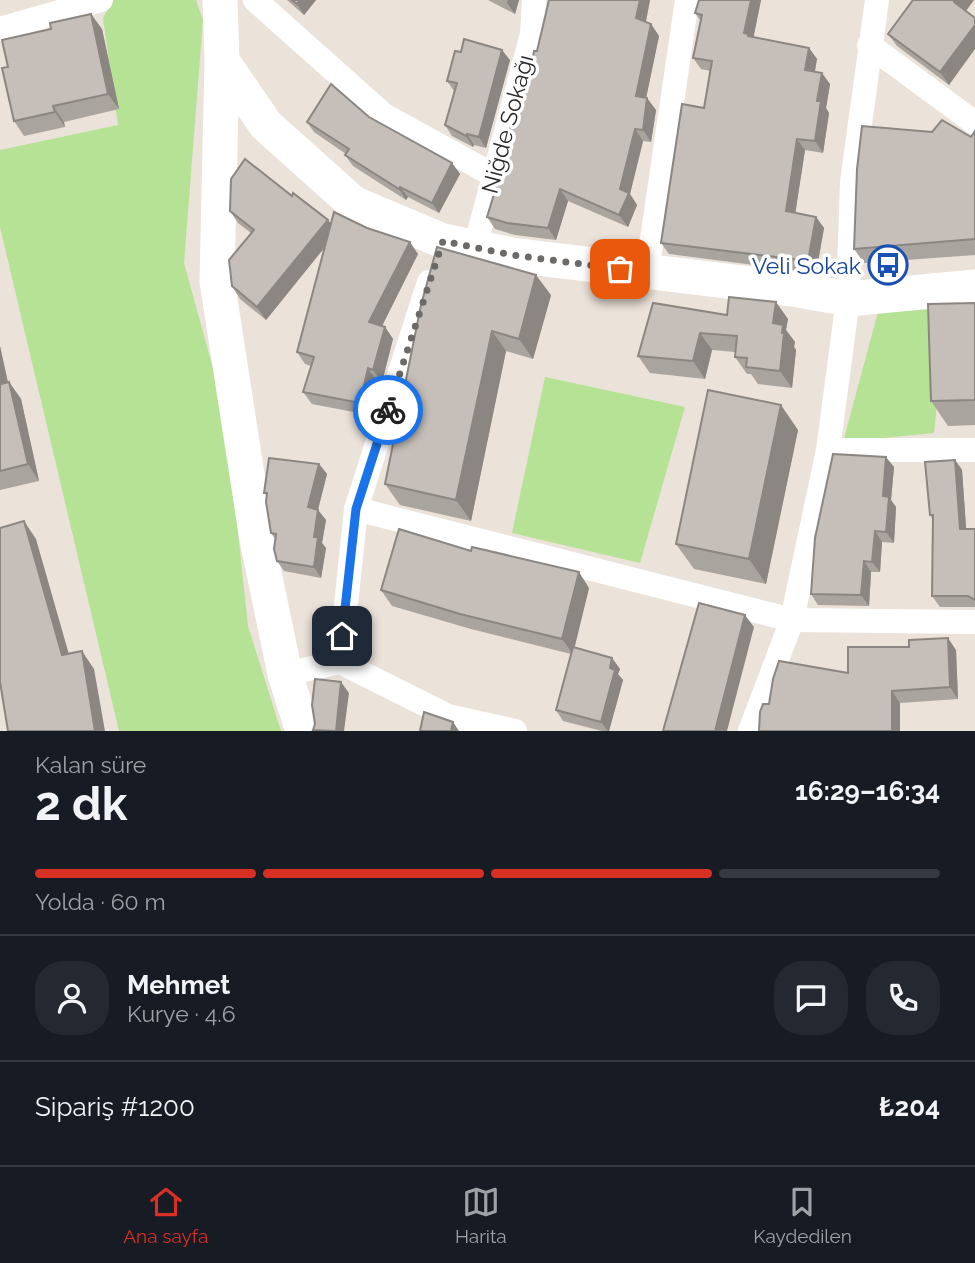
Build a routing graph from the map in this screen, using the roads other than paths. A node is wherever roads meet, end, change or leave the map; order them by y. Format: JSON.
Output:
{"nodes":[{"id":1,"x":220,"y":0,"type":"edge"},
{"id":2,"x":255,"y":0,"type":"edge"},
{"id":3,"x":534,"y":0,"type":"edge"},
{"id":4,"x":687,"y":0,"type":"edge"},
{"id":5,"x":877,"y":0,"type":"edge"},
{"id":6,"x":101,"y":1,"type":"edge"},
{"id":7,"x":0,"y":29,"type":"edge"},
{"id":8,"x":869,"y":45,"type":"junction"},
{"id":9,"x":222,"y":61,"type":"junction"},
{"id":10,"x":975,"y":123,"type":"edge"},
{"id":11,"x":493,"y":175,"type":"junction"},
{"id":12,"x":458,"y":244,"type":"junction"},
{"id":13,"x":647,"y":273,"type":"junction"},
{"id":14,"x":975,"y":287,"type":"edge"},
{"id":15,"x":848,"y":299,"type":"junction"},
{"id":16,"x":828,"y":450,"type":"junction"},
{"id":17,"x":975,"y":450,"type":"edge"},
{"id":18,"x":356,"y":509,"type":"junction"},
{"id":19,"x":792,"y":620,"type":"junction"},
{"id":20,"x":975,"y":622,"type":"edge"},
{"id":21,"x":340,"y":662,"type":"junction"},
{"id":22,"x":285,"y":674,"type":"junction"},
{"id":23,"x":303,"y":731,"type":"edge"},
{"id":24,"x":515,"y":731,"type":"edge"},
{"id":25,"x":750,"y":731,"type":"edge"}],
"edges":[{"from":1,"to":9,"type":"street"},
{"from":2,"to":11,"type":"street"},
{"from":3,"to":11,"type":"street","name":"Niğde Sokağı"},
{"from":4,"to":13,"type":"street"},
{"from":5,"to":8,"type":"street"},
{"from":6,"to":7,"type":"street"},
{"from":8,"to":10,"type":"street"},
{"from":8,"to":15,"type":"street"},
{"from":9,"to":12,"type":"street"},
{"from":9,"to":22,"type":"street"},
{"from":11,"to":12,"type":"street","name":"Niğde Sokağı"},
{"from":12,"to":13,"type":"street"},
{"from":12,"to":18,"type":"street","name":"Niğde Sokağı"},
{"from":13,"to":15,"type":"street"},
{"from":14,"to":15,"type":"street"},
{"from":15,"to":16,"type":"street"},
{"from":16,"to":17,"type":"street"},
{"from":16,"to":19,"type":"street"},
{"from":18,"to":19,"type":"street"},
{"from":18,"to":21,"type":"street","name":"Niğde Sokağı"},
{"from":19,"to":20,"type":"street"},
{"from":19,"to":25,"type":"street"},
{"from":21,"to":22,"type":"street"},
{"from":21,"to":24,"type":"street"},
{"from":22,"to":23,"type":"street"}]}
